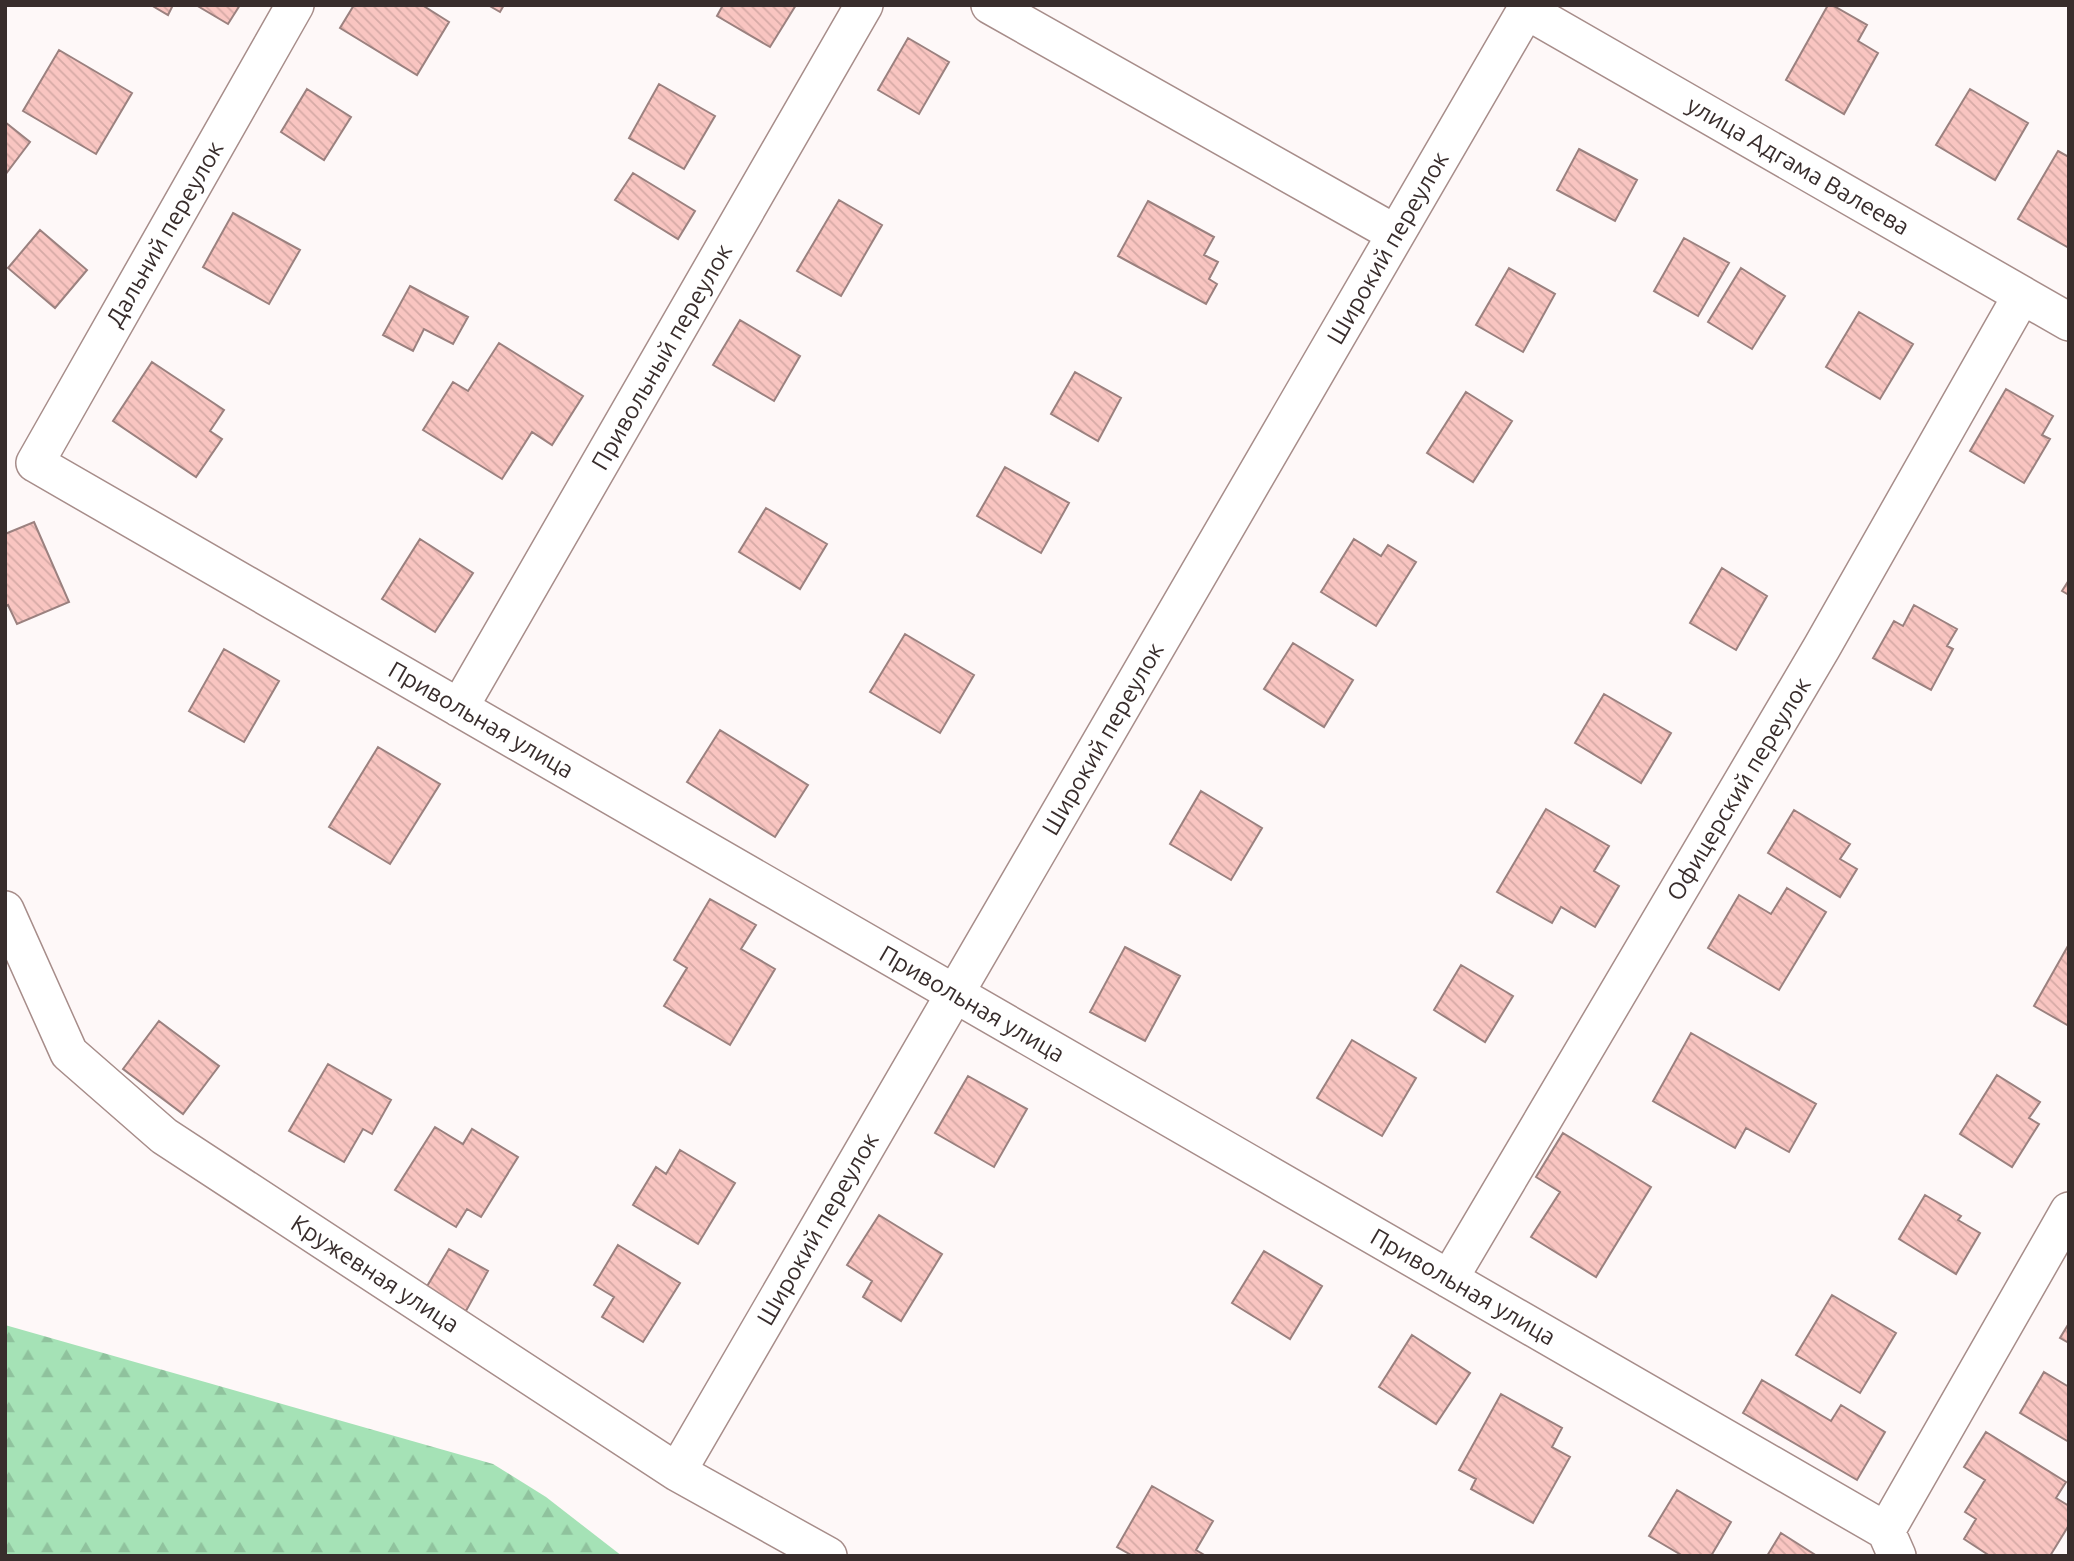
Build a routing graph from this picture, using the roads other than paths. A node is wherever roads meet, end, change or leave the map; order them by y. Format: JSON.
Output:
{"nodes":[{"id":1,"x":295,"y":5,"type":"edge"},
{"id":2,"x":864,"y":5,"type":"edge"},
{"id":3,"x":990,"y":5,"type":"edge"},
{"id":4,"x":1528,"y":8,"type":"edge"},
{"id":5,"x":1396,"y":234,"type":"junction"},
{"id":6,"x":2022,"y":295,"type":"junction"},
{"id":7,"x":2069,"y":322,"type":"edge"},
{"id":8,"x":20,"y":467,"type":"edge"},
{"id":9,"x":459,"y":708,"type":"junction"},
{"id":10,"x":5,"y":910,"type":"edge"},
{"id":11,"x":955,"y":994,"type":"junction"},
{"id":12,"x":2069,"y":1211,"type":"edge"},
{"id":13,"x":1448,"y":1279,"type":"junction"},
{"id":14,"x":677,"y":1472,"type":"junction"},
{"id":15,"x":1891,"y":1544,"type":"edge"},
{"id":16,"x":828,"y":1556,"type":"edge"}],
"edges":[{"from":1,"to":8,"type":"street","name":"Дальний переулок"},
{"from":2,"to":9,"type":"street","name":"Привольный переулок"},
{"from":3,"to":5,"type":"street"},
{"from":4,"to":5,"type":"street","name":"Широкий переулок"},
{"from":4,"to":6,"type":"street","name":"улица Адгама Валеева"},
{"from":5,"to":11,"type":"street","name":"Широкий переулок"},
{"from":6,"to":7,"type":"street","name":"улица Адгама Валеева"},
{"from":6,"to":13,"type":"street","name":"Офицерский переулок"},
{"from":8,"to":9,"type":"street","name":"Привольная улица"},
{"from":9,"to":11,"type":"street","name":"Привольная улица"},
{"from":10,"to":14,"type":"street","name":"Кружевная улица"},
{"from":11,"to":13,"type":"street","name":"Привольная улица"},
{"from":11,"to":14,"type":"street","name":"Широкий переулок"},
{"from":12,"to":15,"type":"street"},
{"from":13,"to":15,"type":"street","name":"Привольная улица"},
{"from":14,"to":16,"type":"street","name":"Кружевная улица"}]}
